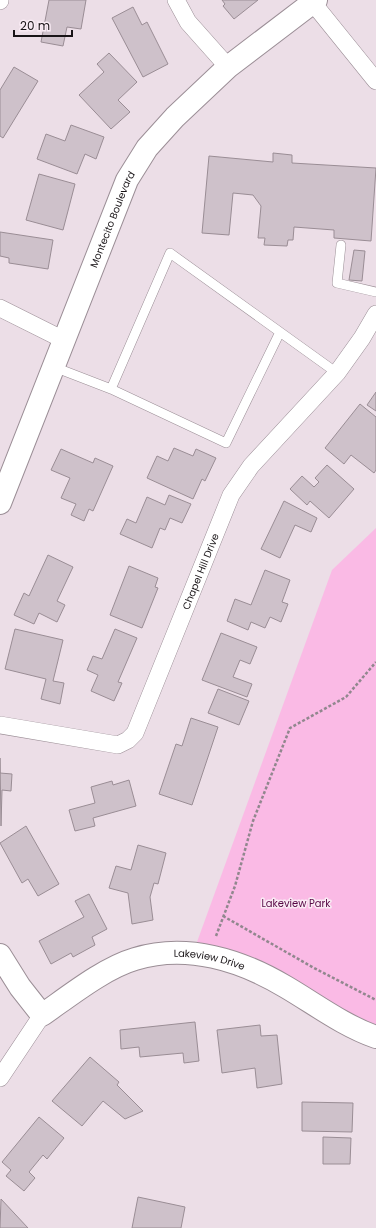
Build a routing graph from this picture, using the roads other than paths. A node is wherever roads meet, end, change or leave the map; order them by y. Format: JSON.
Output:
{"nodes":[{"id":1,"x":176,"y":0,"type":"edge"},
{"id":2,"x":315,"y":1,"type":"edge"},
{"id":3,"x":228,"y":67,"type":"junction"},
{"id":4,"x":376,"y":81,"type":"edge"},
{"id":5,"x":341,"y":245,"type":"dead end"},
{"id":6,"x":376,"y":292,"type":"edge"},
{"id":7,"x":0,"y":308,"type":"edge"},
{"id":8,"x":376,"y":314,"type":"edge"},
{"id":9,"x":280,"y":332,"type":"junction"},
{"id":10,"x":64,"y":340,"type":"junction"},
{"id":11,"x":54,"y":367,"type":"junction"},
{"id":12,"x":336,"y":373,"type":"junction"},
{"id":13,"x":111,"y":389,"type":"junction"},
{"id":14,"x":0,"y":503,"type":"edge"},
{"id":15,"x":0,"y":725,"type":"edge"},
{"id":16,"x":0,"y":955,"type":"edge"},
{"id":17,"x":42,"y":1015,"type":"junction"},
{"id":18,"x":376,"y":1037,"type":"edge"},
{"id":19,"x":0,"y":1078,"type":"edge"}],
"edges":[{"from":1,"to":3,"type":"street"},
{"from":2,"to":3,"type":"street","name":"Montecito Boulevard"},
{"from":2,"to":4,"type":"street"},
{"from":3,"to":10,"type":"street","name":"Montecito Boulevard"},
{"from":5,"to":6,"type":"lane"},
{"from":7,"to":10,"type":"street"},
{"from":8,"to":12,"type":"street","name":"Chapel Hill Drive"},
{"from":9,"to":12,"type":"lane"},
{"from":9,"to":13,"type":"lane"},
{"from":9,"to":13,"type":"lane"},
{"from":10,"to":11,"type":"street","name":"Montecito Boulevard"},
{"from":11,"to":13,"type":"lane"},
{"from":11,"to":14,"type":"street","name":"Montecito Boulevard"},
{"from":12,"to":15,"type":"street","name":"Chapel Hill Drive"},
{"from":16,"to":17,"type":"street"},
{"from":17,"to":18,"type":"street","name":"Lakeview Drive"},
{"from":17,"to":19,"type":"street"}]}
